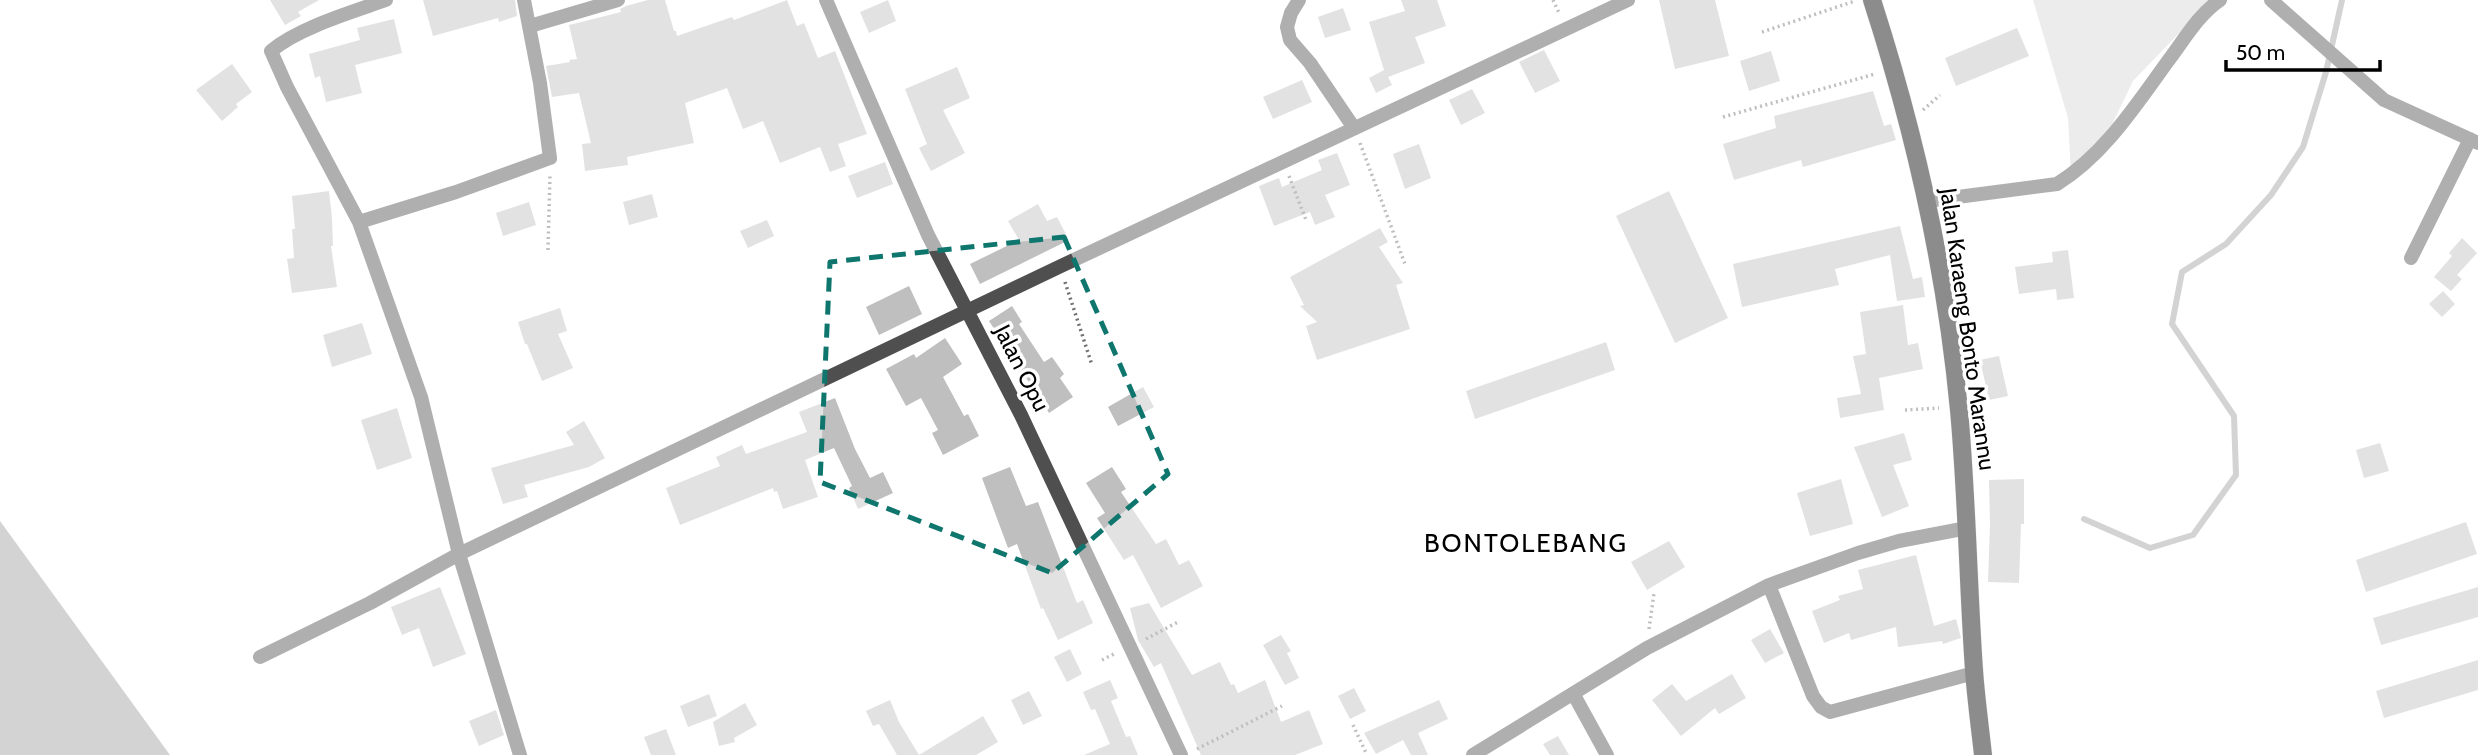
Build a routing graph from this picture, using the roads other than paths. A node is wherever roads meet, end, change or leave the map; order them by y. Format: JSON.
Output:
{"nodes":[{"id":1,"x":386,"y":0,"type":"edge"},
{"id":2,"x":524,"y":0,"type":"edge"},
{"id":3,"x":618,"y":0,"type":"edge"},
{"id":4,"x":826,"y":0,"type":"edge"},
{"id":5,"x":1299,"y":0,"type":"edge"},
{"id":6,"x":1628,"y":0,"type":"edge"},
{"id":7,"x":2220,"y":0,"type":"edge"},
{"id":8,"x":2271,"y":0,"type":"edge"},
{"id":9,"x":1878,"y":3,"type":"edge"},
{"id":10,"x":530,"y":26,"type":"junction"},
{"id":11,"x":1354,"y":128,"type":"junction"},
{"id":12,"x":2474,"y":141,"type":"edge"},
{"id":13,"x":1927,"y":201,"type":"junction"},
{"id":14,"x":359,"y":222,"type":"junction"},
{"id":15,"x":2412,"y":258,"type":"dead end"},
{"id":16,"x":967,"y":312,"type":"junction"},
{"id":17,"x":1967,"y":528,"type":"junction"},
{"id":18,"x":459,"y":554,"type":"junction"},
{"id":19,"x":1769,"y":585,"type":"junction"},
{"id":20,"x":260,"y":657,"type":"dead end"},
{"id":21,"x":1974,"y":673,"type":"junction"},
{"id":22,"x":1574,"y":695,"type":"junction"},
{"id":23,"x":520,"y":755,"type":"edge"},
{"id":24,"x":1183,"y":755,"type":"edge"},
{"id":25,"x":1472,"y":755,"type":"edge"},
{"id":26,"x":1607,"y":755,"type":"edge"},
{"id":27,"x":1983,"y":755,"type":"edge"}],
"edges":[{"from":1,"to":14,"type":"street"},
{"from":2,"to":10,"type":"street"},
{"from":3,"to":10,"type":"street"},
{"from":4,"to":16,"type":"street","name":"Jalan Opu"},
{"from":5,"to":11,"type":"street"},
{"from":6,"to":11,"type":"street"},
{"from":7,"to":13,"type":"street"},
{"from":8,"to":12,"type":"street"},
{"from":9,"to":13,"type":"main road","name":"Jalan Karaeng Bonto Marannu"},
{"from":10,"to":14,"type":"street"},
{"from":11,"to":16,"type":"street"},
{"from":12,"to":15,"type":"street"},
{"from":13,"to":17,"type":"main road","name":"Jalan Karaeng Bonto Marannu"},
{"from":14,"to":18,"type":"street"},
{"from":16,"to":18,"type":"street"},
{"from":16,"to":24,"type":"street","name":"Jalan Opu"},
{"from":17,"to":19,"type":"street"},
{"from":17,"to":21,"type":"main road","name":"Jalan Karaeng Bonto Marannu"},
{"from":18,"to":20,"type":"street"},
{"from":18,"to":23,"type":"street"},
{"from":19,"to":21,"type":"street"},
{"from":19,"to":22,"type":"street"},
{"from":21,"to":27,"type":"main road","name":"Jalan Karaeng Bonto Marannu"},
{"from":22,"to":25,"type":"street"},
{"from":22,"to":26,"type":"street"}]}
